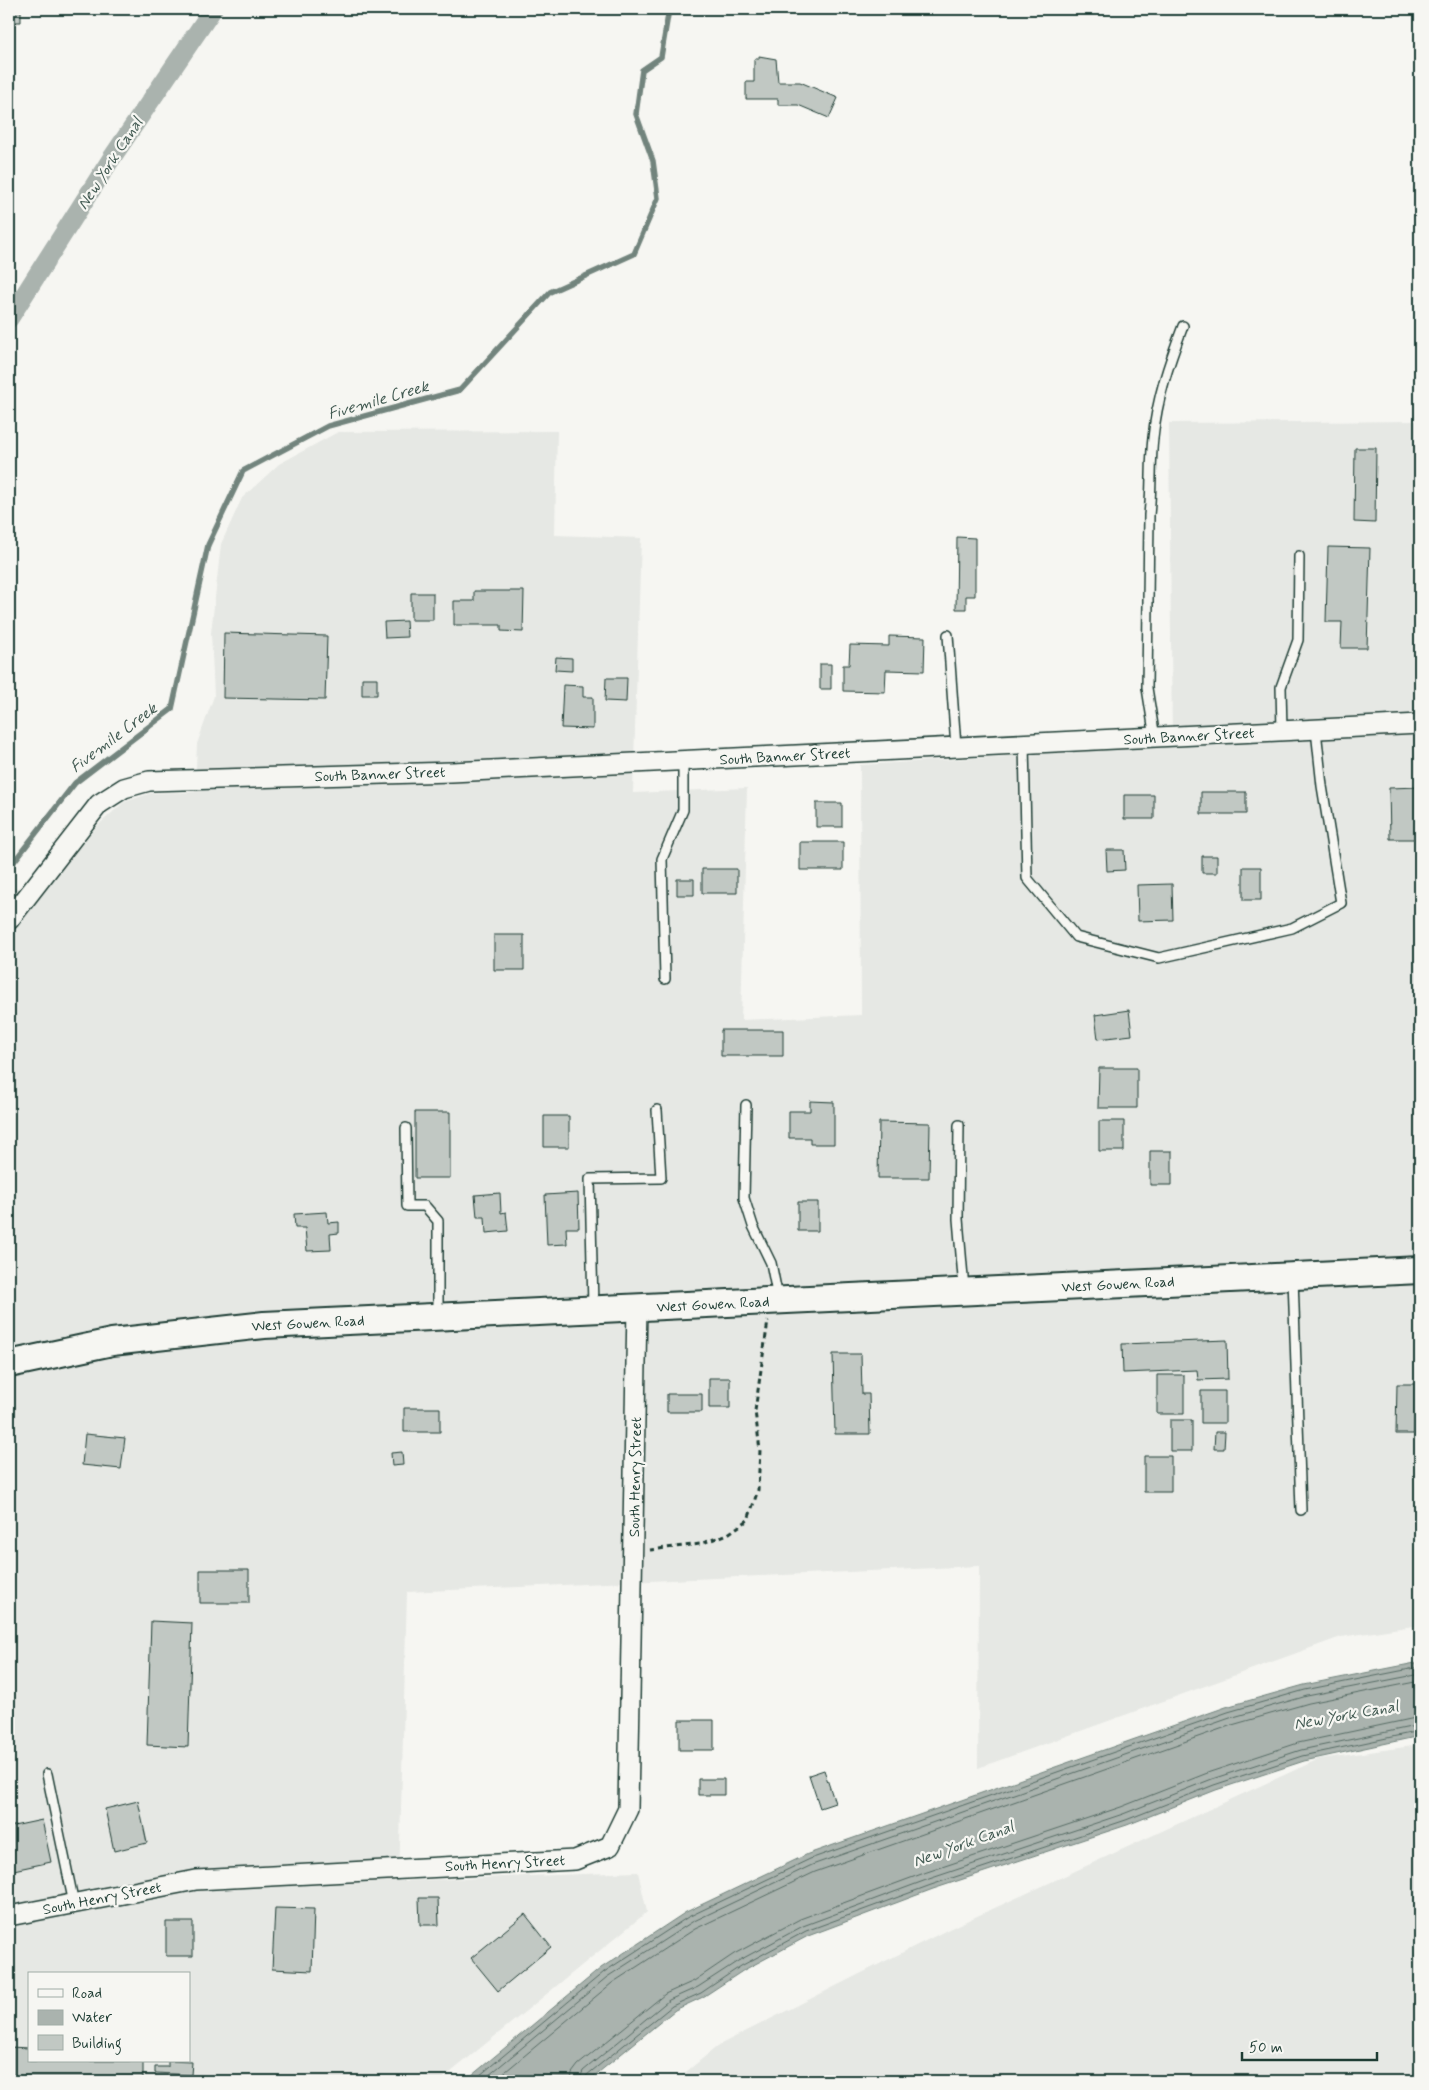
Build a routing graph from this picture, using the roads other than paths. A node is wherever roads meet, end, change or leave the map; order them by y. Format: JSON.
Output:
{"nodes":[{"id":1,"x":1184,"y":326,"type":"dead end"},
{"id":2,"x":1299,"y":556,"type":"dead end"},
{"id":3,"x":948,"y":635,"type":"dead end"},
{"id":4,"x":1420,"y":724,"type":"edge"},
{"id":5,"x":1316,"y":730,"type":"junction"},
{"id":6,"x":1282,"y":731,"type":"junction"},
{"id":7,"x":1155,"y":738,"type":"junction"},
{"id":8,"x":1024,"y":744,"type":"junction"},
{"id":9,"x":956,"y":747,"type":"junction"},
{"id":10,"x":683,"y":761,"type":"junction"},
{"id":11,"x":9,"y":920,"type":"edge"},
{"id":12,"x":665,"y":979,"type":"dead end"},
{"id":13,"x":746,"y":1105,"type":"dead end"},
{"id":14,"x":657,"y":1110,"type":"dead end"},
{"id":15,"x":959,"y":1125,"type":"dead end"},
{"id":16,"x":406,"y":1128,"type":"dead end"},
{"id":17,"x":1420,"y":1270,"type":"edge"},
{"id":18,"x":1292,"y":1276,"type":"junction"},
{"id":19,"x":964,"y":1292,"type":"junction"},
{"id":20,"x":775,"y":1301,"type":"junction"},
{"id":21,"x":637,"y":1307,"type":"junction"},
{"id":22,"x":594,"y":1309,"type":"junction"},
{"id":23,"x":438,"y":1316,"type":"junction"},
{"id":24,"x":9,"y":1364,"type":"edge"},
{"id":25,"x":1301,"y":1510,"type":"dead end"},
{"id":26,"x":47,"y":1774,"type":"dead end"},
{"id":27,"x":74,"y":1904,"type":"junction"},
{"id":28,"x":9,"y":1916,"type":"edge"}],
"edges":[{"from":1,"to":7,"type":"lane"},
{"from":2,"to":6,"type":"lane"},
{"from":3,"to":9,"type":"lane"},
{"from":4,"to":5,"type":"street","name":"South Banner Street"},
{"from":5,"to":6,"type":"street","name":"South Banner Street"},
{"from":5,"to":8,"type":"lane"},
{"from":6,"to":7,"type":"street","name":"South Banner Street"},
{"from":7,"to":8,"type":"street","name":"South Banner Street"},
{"from":8,"to":9,"type":"street","name":"South Banner Street"},
{"from":9,"to":10,"type":"street","name":"South Banner Street"},
{"from":10,"to":11,"type":"street","name":"South Banner Street"},
{"from":10,"to":12,"type":"lane"},
{"from":13,"to":20,"type":"lane"},
{"from":14,"to":22,"type":"lane"},
{"from":15,"to":19,"type":"lane"},
{"from":16,"to":23,"type":"lane"},
{"from":17,"to":18,"type":"street","name":"West Gowen Road"},
{"from":18,"to":19,"type":"street","name":"West Gowen Road"},
{"from":18,"to":25,"type":"lane"},
{"from":19,"to":20,"type":"street","name":"West Gowen Road"},
{"from":20,"to":21,"type":"street","name":"West Gowen Road"},
{"from":21,"to":22,"type":"street","name":"West Gowen Road"},
{"from":21,"to":27,"type":"street","name":"South Henry Street"},
{"from":22,"to":23,"type":"street","name":"West Gowen Road"},
{"from":23,"to":24,"type":"street","name":"West Gowen Road"},
{"from":26,"to":27,"type":"lane"},
{"from":27,"to":28,"type":"street","name":"South Henry Street"}]}
